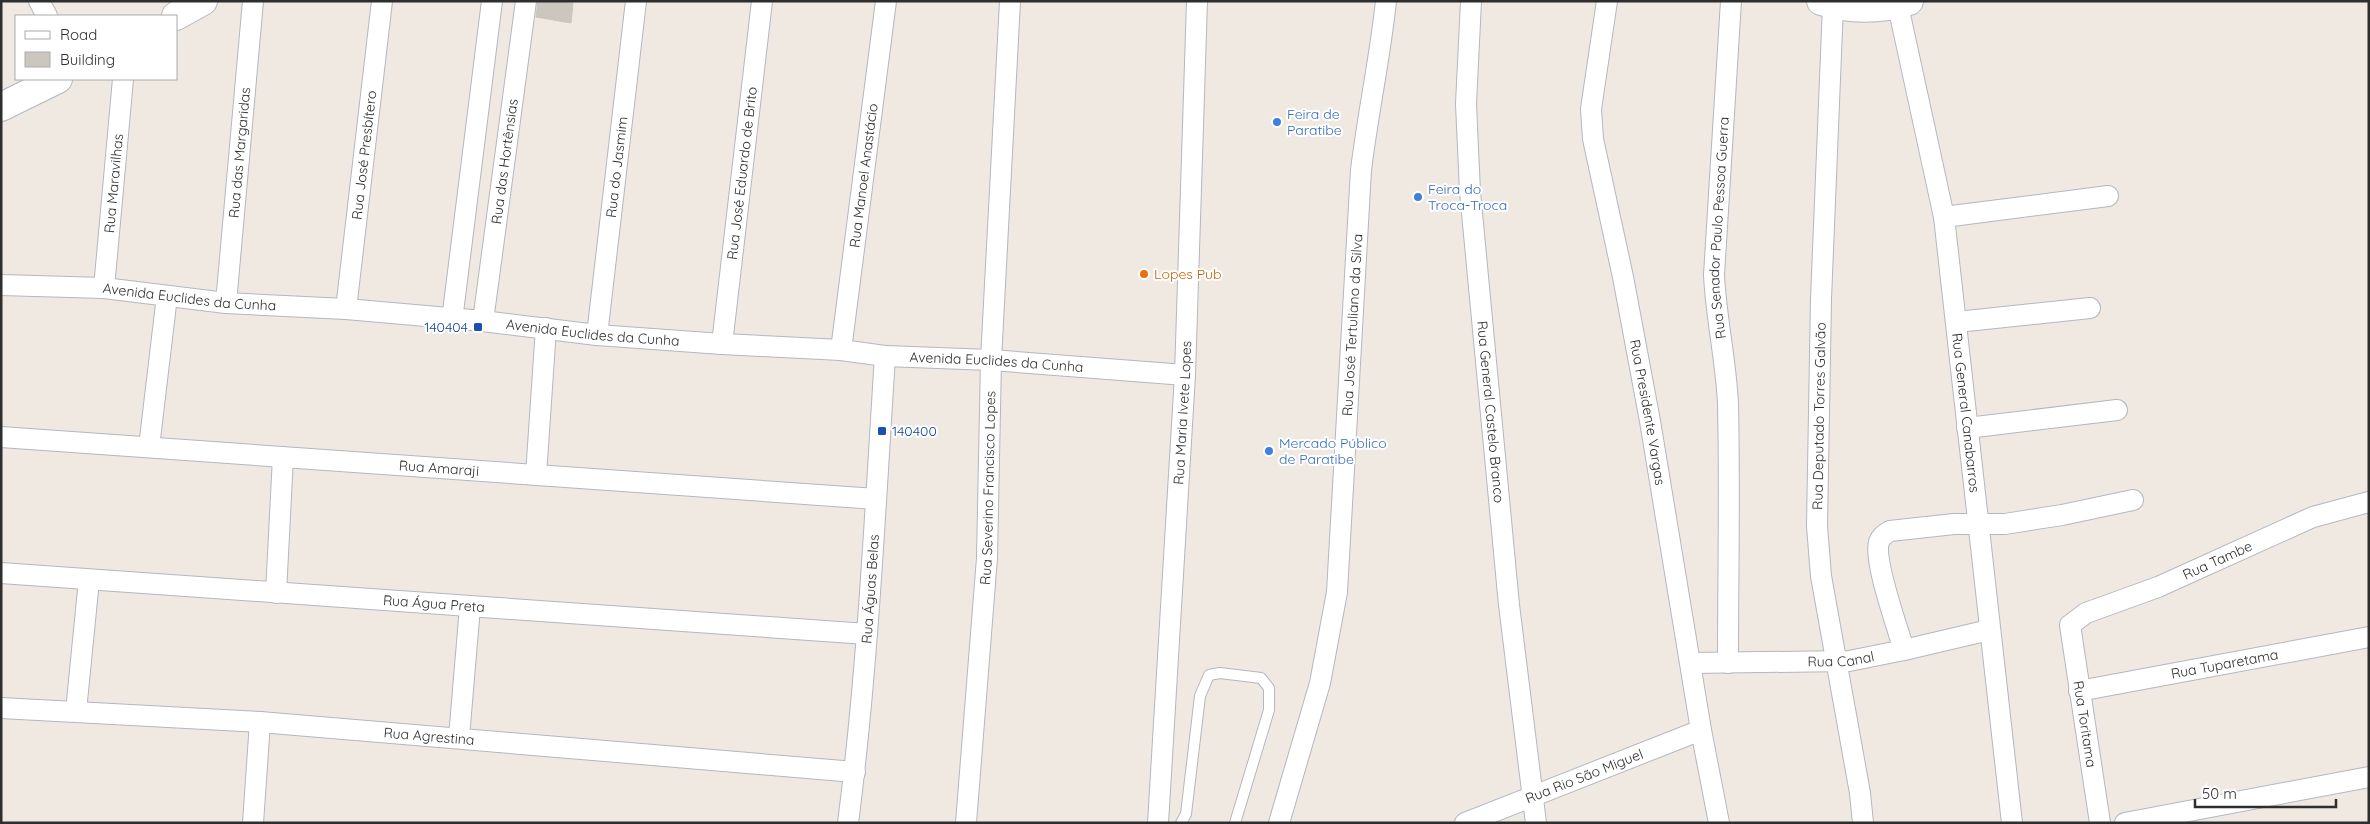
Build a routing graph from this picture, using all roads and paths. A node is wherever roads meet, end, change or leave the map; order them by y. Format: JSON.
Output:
{"nodes":[{"id":1,"x":39,"y":1,"type":"edge"},
{"id":2,"x":253,"y":1,"type":"edge"},
{"id":3,"x":382,"y":1,"type":"edge"},
{"id":4,"x":492,"y":1,"type":"edge"},
{"id":5,"x":526,"y":1,"type":"edge"},
{"id":6,"x":636,"y":1,"type":"edge"},
{"id":7,"x":762,"y":1,"type":"edge"},
{"id":8,"x":886,"y":1,"type":"edge"},
{"id":9,"x":1010,"y":1,"type":"edge"},
{"id":10,"x":1198,"y":1,"type":"edge"},
{"id":11,"x":1386,"y":1,"type":"edge"},
{"id":12,"x":1471,"y":1,"type":"edge"},
{"id":13,"x":1607,"y":1,"type":"edge"},
{"id":14,"x":1730,"y":1,"type":"edge"},
{"id":15,"x":1901,"y":2,"type":"edge"},
{"id":16,"x":1827,"y":3,"type":"edge"},
{"id":17,"x":46,"y":15,"type":"edge"},
{"id":18,"x":56,"y":80,"type":"edge"},
{"id":19,"x":123,"y":80,"type":"edge"},
{"id":20,"x":1,"y":107,"type":"edge"},
{"id":21,"x":2108,"y":196,"type":"dead end"},
{"id":22,"x":1944,"y":216,"type":"junction"},
{"id":23,"x":1,"y":285,"type":"edge"},
{"id":24,"x":104,"y":288,"type":"junction"},
{"id":25,"x":167,"y":296,"type":"junction"},
{"id":26,"x":226,"y":303,"type":"junction"},
{"id":27,"x":2090,"y":308,"type":"dead end"},
{"id":28,"x":346,"y":309,"type":"junction"},
{"id":29,"x":452,"y":320,"type":"junction"},
{"id":30,"x":483,"y":321,"type":"junction"},
{"id":31,"x":1956,"y":322,"type":"junction"},
{"id":32,"x":546,"y":328,"type":"junction"},
{"id":33,"x":597,"y":335,"type":"junction"},
{"id":34,"x":722,"y":344,"type":"junction"},
{"id":35,"x":841,"y":350,"type":"junction"},
{"id":36,"x":885,"y":356,"type":"junction"},
{"id":37,"x":991,"y":360,"type":"junction"},
{"id":38,"x":1185,"y":375,"type":"junction"},
{"id":39,"x":2117,"y":410,"type":"dead end"},
{"id":40,"x":1967,"y":428,"type":"junction"},
{"id":41,"x":1,"y":437,"type":"edge"},
{"id":42,"x":149,"y":447,"type":"junction"},
{"id":43,"x":283,"y":457,"type":"junction"},
{"id":44,"x":536,"y":475,"type":"junction"},
{"id":45,"x":876,"y":499,"type":"junction"},
{"id":46,"x":2133,"y":500,"type":"dead end"},
{"id":47,"x":2369,"y":502,"type":"edge"},
{"id":48,"x":1979,"y":524,"type":"junction"},
{"id":49,"x":1,"y":573,"type":"edge"},
{"id":50,"x":89,"y":580,"type":"junction"},
{"id":51,"x":276,"y":593,"type":"junction"},
{"id":52,"x":470,"y":607,"type":"junction"},
{"id":53,"x":2070,"y":625,"type":"joint"},
{"id":54,"x":1989,"y":630,"type":"junction"},
{"id":55,"x":867,"y":634,"type":"junction"},
{"id":56,"x":2369,"y":637,"type":"edge"},
{"id":57,"x":1904,"y":650,"type":"junction"},
{"id":58,"x":1837,"y":661,"type":"junction"},
{"id":59,"x":1690,"y":663,"type":"junction"},
{"id":60,"x":1728,"y":663,"type":"junction"},
{"id":61,"x":2080,"y":692,"type":"junction"},
{"id":62,"x":1,"y":708,"type":"edge"},
{"id":63,"x":76,"y":711,"type":"junction"},
{"id":64,"x":260,"y":722,"type":"junction"},
{"id":65,"x":1701,"y":730,"type":"junction"},
{"id":66,"x":459,"y":737,"type":"junction"},
{"id":67,"x":855,"y":772,"type":"junction"},
{"id":68,"x":2369,"y":777,"type":"edge"},
{"id":69,"x":1533,"y":796,"type":"junction"},
{"id":70,"x":253,"y":823,"type":"edge"},
{"id":71,"x":848,"y":823,"type":"edge"},
{"id":72,"x":966,"y":823,"type":"edge"},
{"id":73,"x":1158,"y":823,"type":"edge"},
{"id":74,"x":1181,"y":823,"type":"edge"},
{"id":75,"x":1235,"y":823,"type":"edge"},
{"id":76,"x":1279,"y":823,"type":"edge"},
{"id":77,"x":1465,"y":823,"type":"edge"},
{"id":78,"x":1536,"y":823,"type":"edge"},
{"id":79,"x":1719,"y":823,"type":"edge"},
{"id":80,"x":1863,"y":823,"type":"edge"},
{"id":81,"x":2012,"y":823,"type":"edge"},
{"id":82,"x":2100,"y":823,"type":"edge"},
{"id":83,"x":2125,"y":823,"type":"edge"}],
"edges":[{"from":1,"to":17,"type":"street"},
{"from":2,"to":26,"type":"street","name":"Rua das Margaridas"},
{"from":3,"to":28,"type":"street","name":"Rua José Presbítero"},
{"from":4,"to":29,"type":"street"},
{"from":5,"to":30,"type":"street","name":"Rua das Hortênsias"},
{"from":6,"to":33,"type":"street","name":"Rua do Jasmim"},
{"from":7,"to":34,"type":"street","name":"Rua José Eduardo de Brito"},
{"from":8,"to":35,"type":"street","name":"Rua Manoel Anastácio"},
{"from":9,"to":37,"type":"street","name":"Rua Severino Francisco Lopes"},
{"from":10,"to":38,"type":"street","name":"Rua Maria Ivete Lopes"},
{"from":11,"to":76,"type":"street","name":"Rua José Tertuliano da Silva"},
{"from":12,"to":69,"type":"street","name":"Rua General Castelo Branco"},
{"from":13,"to":59,"type":"street","name":"Rua Presidente Vargas"},
{"from":14,"to":60,"type":"street","name":"Rua Senador Paulo Pessoa Guerra"},
{"from":15,"to":16,"type":"main road"},
{"from":15,"to":22,"type":"street","name":"Rua General Canabarros"},
{"from":16,"to":58,"type":"street","name":"Rua Deputado Torres Galvão"},
{"from":18,"to":20,"type":"main road"},
{"from":19,"to":24,"type":"street","name":"Rua Maravilhas"},
{"from":21,"to":22,"type":"street"},
{"from":22,"to":31,"type":"street","name":"Rua General Canabarros"},
{"from":23,"to":24,"type":"street","name":"Avenida Euclides da Cunha"},
{"from":24,"to":25,"type":"street","name":"Avenida Euclides da Cunha"},
{"from":25,"to":26,"type":"street","name":"Avenida Euclides da Cunha"},
{"from":25,"to":42,"type":"street"},
{"from":26,"to":28,"type":"street","name":"Avenida Euclides da Cunha"},
{"from":27,"to":31,"type":"street"},
{"from":28,"to":29,"type":"street","name":"Avenida Euclides da Cunha"},
{"from":29,"to":30,"type":"street","name":"Avenida Euclides da Cunha"},
{"from":30,"to":32,"type":"street","name":"Avenida Euclides da Cunha"},
{"from":31,"to":40,"type":"street","name":"Rua General Canabarros"},
{"from":32,"to":33,"type":"street","name":"Avenida Euclides da Cunha"},
{"from":32,"to":44,"type":"street"},
{"from":33,"to":34,"type":"street","name":"Avenida Euclides da Cunha"},
{"from":34,"to":35,"type":"street","name":"Avenida Euclides da Cunha"},
{"from":35,"to":36,"type":"street","name":"Avenida Euclides da Cunha"},
{"from":36,"to":37,"type":"street","name":"Avenida Euclides da Cunha"},
{"from":36,"to":45,"type":"street","name":"Rua Águas Belas"},
{"from":37,"to":38,"type":"street","name":"Avenida Euclides da Cunha"},
{"from":37,"to":72,"type":"street","name":"Rua Severino Francisco Lopes"},
{"from":38,"to":73,"type":"street","name":"Rua Maria Ivete Lopes"},
{"from":39,"to":40,"type":"street"},
{"from":40,"to":48,"type":"street","name":"Rua General Canabarros"},
{"from":41,"to":42,"type":"street","name":"Rua Amaraji"},
{"from":42,"to":43,"type":"street","name":"Rua Amaraji"},
{"from":43,"to":44,"type":"street","name":"Rua Amaraji"},
{"from":43,"to":51,"type":"street"},
{"from":44,"to":45,"type":"street","name":"Rua Amaraji"},
{"from":45,"to":55,"type":"street","name":"Rua Águas Belas"},
{"from":46,"to":48,"type":"street"},
{"from":47,"to":53,"type":"street","name":"Rua Tambe"},
{"from":48,"to":54,"type":"street","name":"Rua General Canabarros"},
{"from":48,"to":57,"type":"street"},
{"from":49,"to":50,"type":"street","name":"Rua Água Preta"},
{"from":50,"to":51,"type":"street","name":"Rua Água Preta"},
{"from":50,"to":63,"type":"street"},
{"from":51,"to":52,"type":"street","name":"Rua Água Preta"},
{"from":52,"to":55,"type":"street","name":"Rua Água Preta"},
{"from":52,"to":66,"type":"street"},
{"from":53,"to":61,"type":"street","name":"Rua Toritama"},
{"from":54,"to":57,"type":"street","name":"Rua Canal"},
{"from":54,"to":81,"type":"street","name":"Rua General Canabarros"},
{"from":55,"to":67,"type":"street","name":"Rua Águas Belas"},
{"from":56,"to":61,"type":"street","name":"Rua Tuparetama"},
{"from":57,"to":58,"type":"street","name":"Rua Canal"},
{"from":58,"to":60,"type":"street","name":"Rua Canal"},
{"from":58,"to":80,"type":"street","name":"Rua Deputado Torres Galvão"},
{"from":59,"to":60,"type":"street","name":"Rua Canal"},
{"from":59,"to":65,"type":"street","name":"Rua Presidente Vargas"},
{"from":61,"to":82,"type":"street","name":"Rua Toritama"},
{"from":62,"to":63,"type":"street","name":"Rua Agrestina"},
{"from":63,"to":64,"type":"street","name":"Rua Agrestina"},
{"from":64,"to":66,"type":"street","name":"Rua Agrestina"},
{"from":64,"to":70,"type":"street"},
{"from":65,"to":69,"type":"street","name":"Rua Rio São Miguel"},
{"from":65,"to":79,"type":"street","name":"Rua Presidente Vargas"},
{"from":66,"to":67,"type":"street","name":"Rua Agrestina"},
{"from":67,"to":71,"type":"street","name":"Rua Águas Belas"},
{"from":68,"to":83,"type":"street"},
{"from":69,"to":77,"type":"street","name":"Rua Rio São Miguel"},
{"from":69,"to":78,"type":"street","name":"Rua General Castelo Branco"},
{"from":74,"to":75,"type":"lane"}]}
